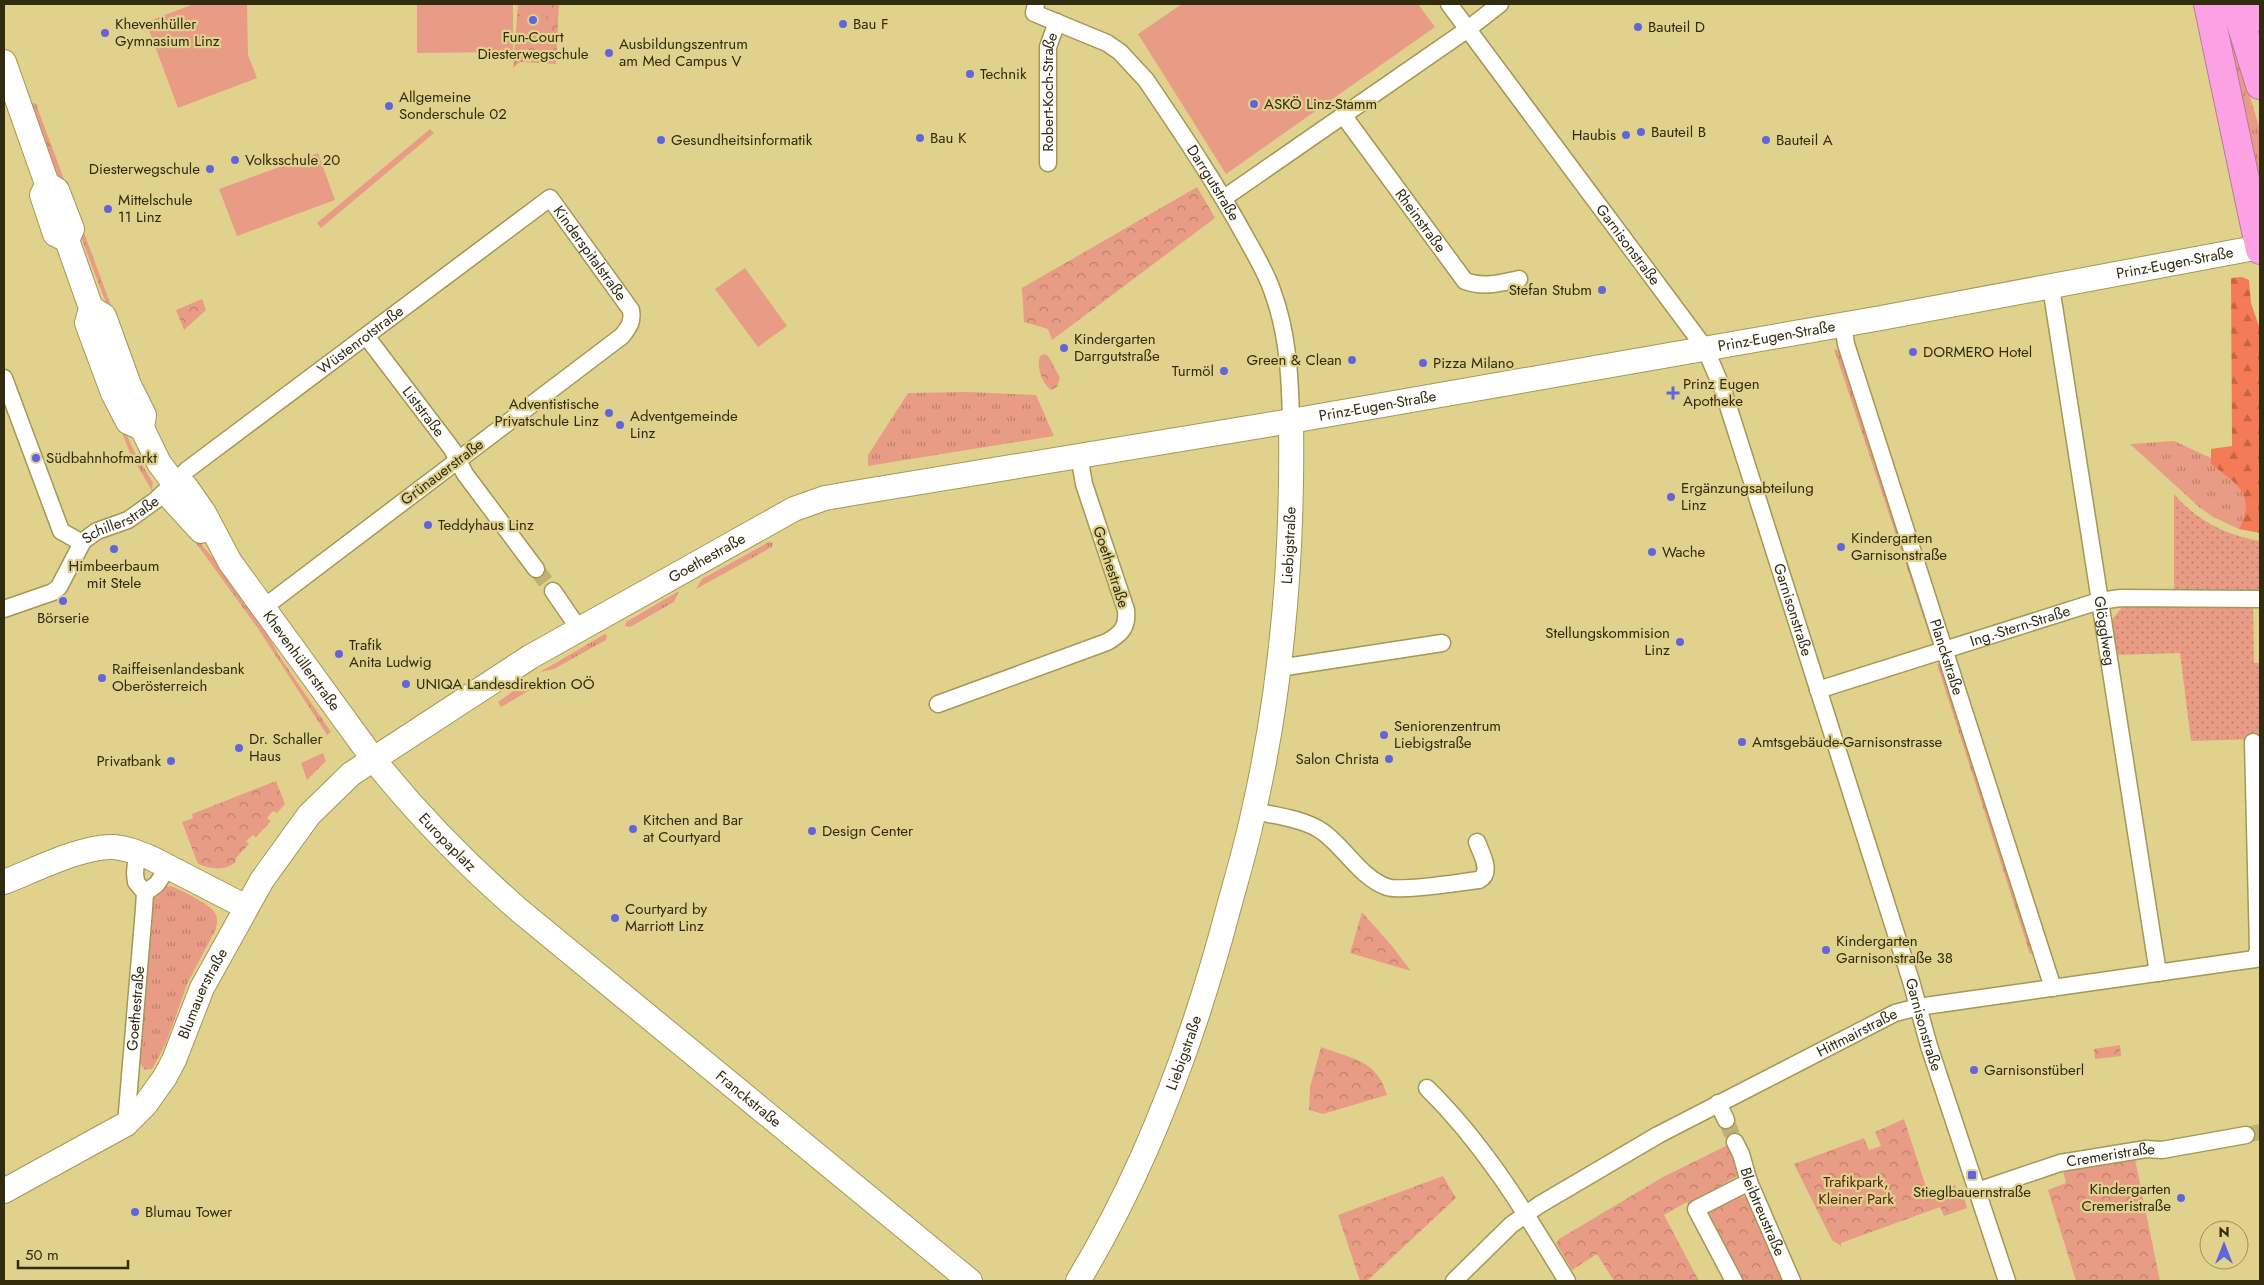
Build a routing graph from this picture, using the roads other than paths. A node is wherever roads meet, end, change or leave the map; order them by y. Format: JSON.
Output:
{"nodes":[{"id":1,"x":1449,"y":4,"type":"edge"},
{"id":2,"x":1500,"y":4,"type":"edge"},
{"id":3,"x":2208,"y":4,"type":"edge"},
{"id":4,"x":2235,"y":4,"type":"edge"},
{"id":5,"x":2256,"y":4,"type":"edge"},
{"id":6,"x":1035,"y":8,"type":"edge"},
{"id":7,"x":2260,"y":17,"type":"edge"},
{"id":8,"x":1057,"y":22,"type":"junction"},
{"id":9,"x":1468,"y":29,"type":"junction"},
{"id":10,"x":4,"y":62,"type":"edge"},
{"id":11,"x":2260,"y":85,"type":"edge"},
{"id":12,"x":1343,"y":116,"type":"junction"},
{"id":13,"x":1048,"y":163,"type":"dead end"},
{"id":14,"x":550,"y":198,"type":"joint"},
{"id":15,"x":1224,"y":198,"type":"junction"},
{"id":16,"x":2260,"y":248,"type":"edge"},
{"id":17,"x":1519,"y":279,"type":"dead end"},
{"id":18,"x":2051,"y":287,"type":"junction"},
{"id":19,"x":631,"y":310,"type":"joint"},
{"id":20,"x":1842,"y":324,"type":"junction"},
{"id":21,"x":366,"y":336,"type":"junction"},
{"id":22,"x":1705,"y":348,"type":"junction"},
{"id":23,"x":4,"y":378,"type":"edge"},
{"id":24,"x":1291,"y":420,"type":"junction"},
{"id":25,"x":1079,"y":455,"type":"junction"},
{"id":26,"x":458,"y":460,"type":"junction"},
{"id":27,"x":174,"y":483,"type":"junction"},
{"id":28,"x":82,"y":543,"type":"junction"},
{"id":29,"x":534,"y":566,"type":"tunnel mouth"},
{"id":30,"x":553,"y":591,"type":"tunnel mouth"},
{"id":31,"x":2260,"y":599,"type":"edge"},
{"id":32,"x":2100,"y":601,"type":"junction"},
{"id":33,"x":263,"y":608,"type":"junction"},
{"id":34,"x":4,"y":609,"type":"edge"},
{"id":35,"x":579,"y":628,"type":"junction"},
{"id":36,"x":1442,"y":643,"type":"dead end"},
{"id":37,"x":1946,"y":650,"type":"junction"},
{"id":38,"x":1279,"y":668,"type":"junction"},
{"id":39,"x":1818,"y":690,"type":"junction"},
{"id":40,"x":938,"y":704,"type":"dead end"},
{"id":41,"x":2253,"y":742,"type":"dead end"},
{"id":42,"x":374,"y":760,"type":"junction"},
{"id":43,"x":1254,"y":811,"type":"junction"},
{"id":44,"x":1477,"y":842,"type":"dead end"},
{"id":45,"x":137,"y":852,"type":"junction"},
{"id":46,"x":168,"y":867,"type":"junction"},
{"id":47,"x":4,"y":882,"type":"edge"},
{"id":48,"x":140,"y":887,"type":"junction"},
{"id":49,"x":246,"y":908,"type":"junction"},
{"id":50,"x":528,"y":917,"type":"joint"},
{"id":51,"x":2258,"y":960,"type":"edge"},
{"id":52,"x":2158,"y":973,"type":"junction"},
{"id":53,"x":2054,"y":988,"type":"junction"},
{"id":54,"x":1918,"y":1007,"type":"junction"},
{"id":55,"x":1428,"y":1088,"type":"dead end"},
{"id":56,"x":1718,"y":1103,"type":"junction"},
{"id":57,"x":1726,"y":1120,"type":"tunnel mouth"},
{"id":58,"x":126,"y":1124,"type":"junction"},
{"id":59,"x":2255,"y":1133,"type":"tunnel mouth"},
{"id":60,"x":1735,"y":1142,"type":"tunnel mouth"},
{"id":61,"x":1749,"y":1182,"type":"junction"},
{"id":62,"x":4,"y":1191,"type":"edge"},
{"id":63,"x":1977,"y":1191,"type":"junction"},
{"id":64,"x":1526,"y":1214,"type":"junction"},
{"id":65,"x":970,"y":1281,"type":"edge"},
{"id":66,"x":1078,"y":1281,"type":"edge"},
{"id":67,"x":1454,"y":1281,"type":"edge"},
{"id":68,"x":1567,"y":1281,"type":"edge"},
{"id":69,"x":1734,"y":1281,"type":"edge"},
{"id":70,"x":1792,"y":1281,"type":"edge"},
{"id":71,"x":2007,"y":1281,"type":"edge"}],
"edges":[{"from":1,"to":9,"type":"street","name":"Garnisonstraße"},
{"from":2,"to":9,"type":"street"},
{"from":3,"to":16,"type":"highway"},
{"from":4,"to":11,"type":"highway"},
{"from":5,"to":7,"type":"highway"},
{"from":6,"to":8,"type":"street","name":"Darrgutstraße"},
{"from":8,"to":13,"type":"street","name":"Robert-Koch-Straße"},
{"from":8,"to":15,"type":"street","name":"Darrgutstraße"},
{"from":9,"to":12,"type":"street"},
{"from":9,"to":22,"type":"street","name":"Garnisonstraße"},
{"from":10,"to":27,"type":"main road","name":"Khevenhüllerstraße"},
{"from":12,"to":15,"type":"street"},
{"from":12,"to":17,"type":"street","name":"Rheinstraße"},
{"from":14,"to":19,"type":"street","name":"Kinderspitalstraße"},
{"from":14,"to":21,"type":"street","name":"Wüstenrotstraße"},
{"from":15,"to":24,"type":"street","name":"Darrgutstraße"},
{"from":16,"to":18,"type":"main road","name":"Prinz-Eugen-Straße"},
{"from":18,"to":20,"type":"main road","name":"Prinz-Eugen-Straße"},
{"from":18,"to":32,"type":"street","name":"Glögglweg"},
{"from":19,"to":26,"type":"street","name":"Grünauerstraße"},
{"from":20,"to":22,"type":"main road","name":"Prinz-Eugen-Straße"},
{"from":20,"to":37,"type":"street","name":"Planckstraße"},
{"from":21,"to":26,"type":"street","name":"Liststraße"},
{"from":21,"to":27,"type":"street","name":"Wüstenrotstraße"},
{"from":22,"to":24,"type":"main road","name":"Prinz-Eugen-Straße"},
{"from":22,"to":39,"type":"street","name":"Garnisonstraße"},
{"from":23,"to":28,"type":"street"},
{"from":24,"to":25,"type":"main road","name":"Goethestraße"},
{"from":24,"to":38,"type":"main road","name":"Liebigstraße"},
{"from":25,"to":35,"type":"main road","name":"Goethestraße"},
{"from":25,"to":40,"type":"street","name":"Goethestraße"},
{"from":26,"to":29,"type":"street","name":"Liststraße"},
{"from":26,"to":33,"type":"street","name":"Grünauerstraße"},
{"from":27,"to":28,"type":"street","name":"Schillerstraße"},
{"from":27,"to":33,"type":"main road","name":"Khevenhüllerstraße"},
{"from":28,"to":34,"type":"street","name":"Schillerstraße"},
{"from":30,"to":35,"type":"street"},
{"from":31,"to":32,"type":"street","name":"Ing.-Stern-Straße"},
{"from":32,"to":37,"type":"street","name":"Ing.-Stern-Straße"},
{"from":32,"to":52,"type":"street","name":"Glögglweg"},
{"from":33,"to":42,"type":"main road","name":"Khevenhüllerstraße"},
{"from":35,"to":42,"type":"main road","name":"Goethestraße"},
{"from":36,"to":38,"type":"street"},
{"from":37,"to":39,"type":"street","name":"Ing.-Stern-Straße"},
{"from":37,"to":53,"type":"street","name":"Planckstraße"},
{"from":38,"to":43,"type":"main road","name":"Liebigstraße"},
{"from":39,"to":54,"type":"street","name":"Garnisonstraße"},
{"from":41,"to":51,"type":"street"},
{"from":42,"to":49,"type":"main road","name":"Blumauerstraße"},
{"from":42,"to":50,"type":"main road","name":"Europaplatz"},
{"from":43,"to":44,"type":"street"},
{"from":43,"to":66,"type":"main road","name":"Liebigstraße"},
{"from":45,"to":46,"type":"main road"},
{"from":45,"to":47,"type":"main road"},
{"from":45,"to":48,"type":"street","name":"Goethestraße"},
{"from":46,"to":48,"type":"street"},
{"from":46,"to":49,"type":"main road"},
{"from":48,"to":58,"type":"street","name":"Goethestraße"},
{"from":49,"to":58,"type":"main road","name":"Blumauerstraße"},
{"from":50,"to":65,"type":"main road","name":"Franckstraße"},
{"from":51,"to":52,"type":"street","name":"Hittmairstraße"},
{"from":52,"to":53,"type":"street","name":"Hittmairstraße"},
{"from":53,"to":54,"type":"street","name":"Hittmairstraße"},
{"from":54,"to":56,"type":"street","name":"Hittmairstraße"},
{"from":54,"to":63,"type":"street","name":"Garnisonstraße"},
{"from":55,"to":64,"type":"street"},
{"from":56,"to":57,"type":"street"},
{"from":56,"to":64,"type":"street","name":"Hittmairstraße"},
{"from":58,"to":62,"type":"main road","name":"Blumauerstraße"},
{"from":59,"to":63,"type":"street","name":"Cremeristraße"},
{"from":60,"to":61,"type":"street","name":"Bleibtreustraße"},
{"from":61,"to":69,"type":"street"},
{"from":61,"to":70,"type":"street","name":"Bleibtreustraße"},
{"from":63,"to":71,"type":"street","name":"Garnisonstraße"},
{"from":64,"to":67,"type":"street","name":"Hittmairstraße"},
{"from":64,"to":68,"type":"street"}]}
